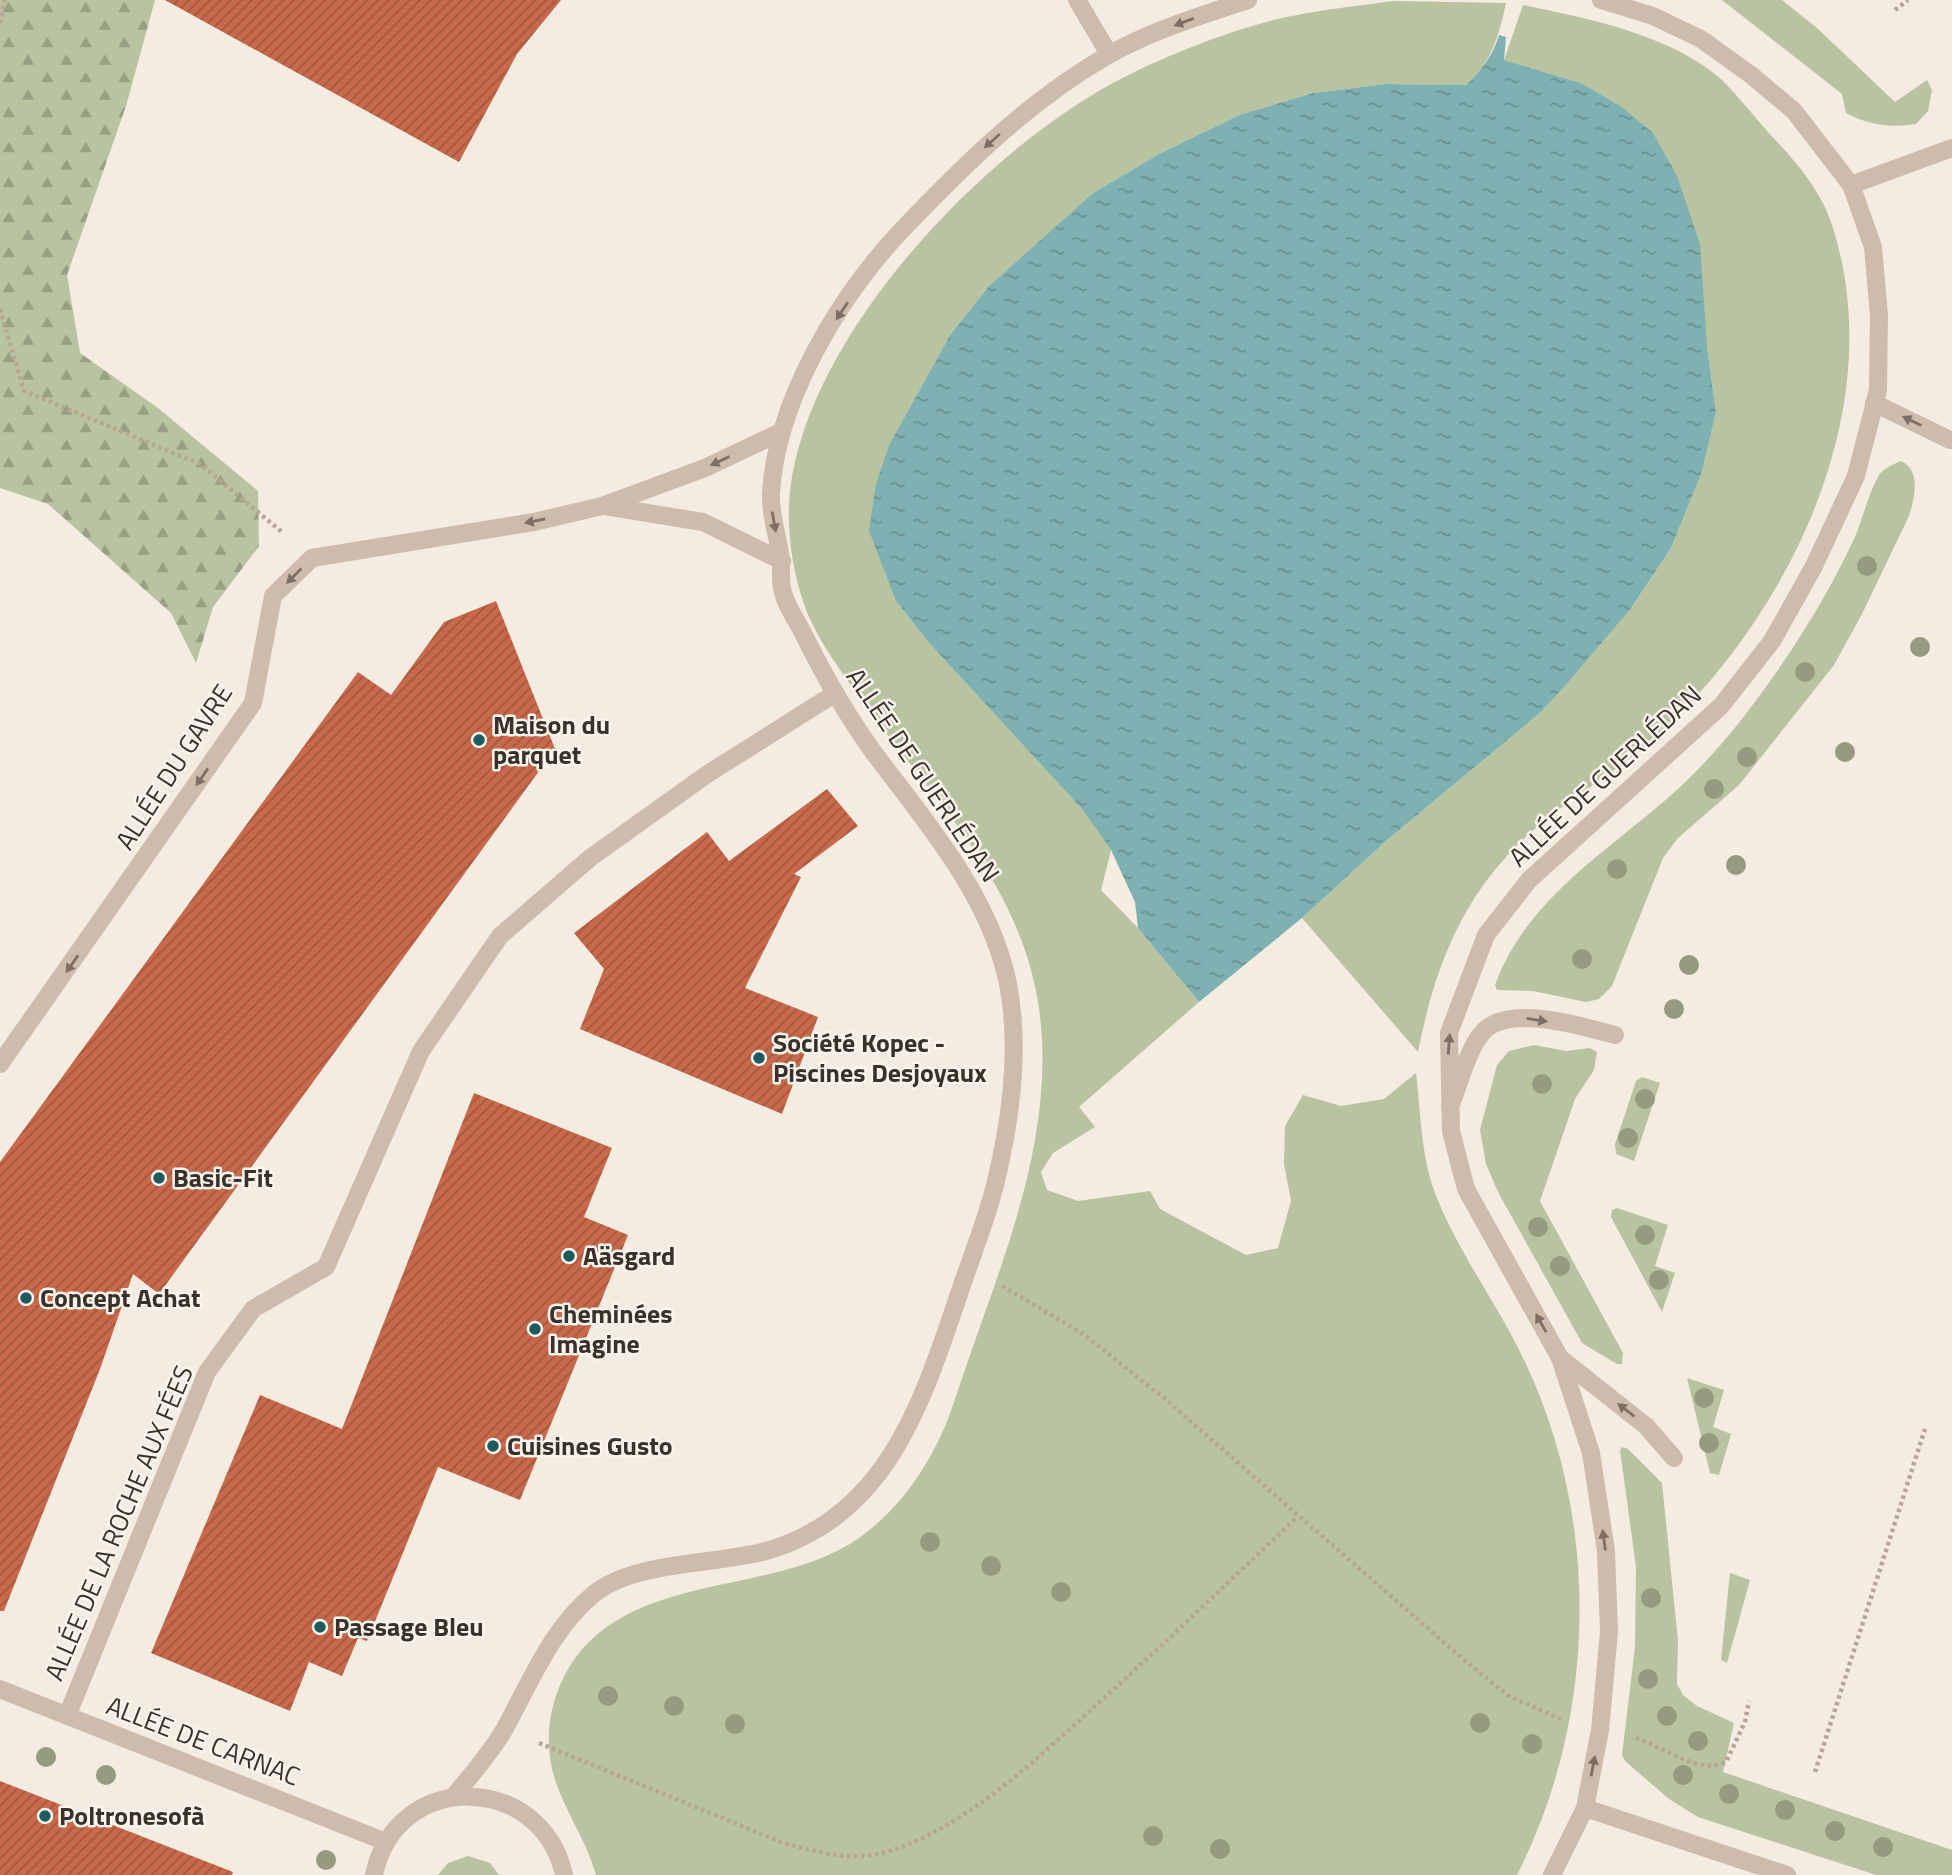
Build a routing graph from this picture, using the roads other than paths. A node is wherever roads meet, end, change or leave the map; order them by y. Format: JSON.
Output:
{"nodes":[{"id":1,"x":1077,"y":0,"type":"edge"},
{"id":2,"x":1248,"y":0,"type":"edge"},
{"id":3,"x":1601,"y":0,"type":"edge"},
{"id":4,"x":1109,"y":54,"type":"junction"},
{"id":5,"x":1952,"y":148,"type":"edge"},
{"id":6,"x":1851,"y":185,"type":"junction"},
{"id":7,"x":1874,"y":403,"type":"junction"},
{"id":8,"x":781,"y":432,"type":"junction"},
{"id":9,"x":1950,"y":440,"type":"edge"},
{"id":10,"x":602,"y":506,"type":"junction"},
{"id":11,"x":782,"y":561,"type":"junction"},
{"id":12,"x":834,"y":694,"type":"junction"},
{"id":13,"x":1615,"y":1035,"type":"dead end"},
{"id":14,"x":0,"y":1064,"type":"edge"},
{"id":15,"x":1450,"y":1107,"type":"junction"},
{"id":16,"x":1560,"y":1358,"type":"junction"},
{"id":17,"x":1674,"y":1458,"type":"dead end"},
{"id":18,"x":0,"y":1689,"type":"edge"},
{"id":19,"x":67,"y":1716,"type":"junction"},
{"id":20,"x":454,"y":1796,"type":"junction"},
{"id":21,"x":1585,"y":1808,"type":"junction"},
{"id":22,"x":386,"y":1842,"type":"junction"},
{"id":23,"x":374,"y":1875,"type":"edge"},
{"id":24,"x":564,"y":1875,"type":"edge"},
{"id":25,"x":1552,"y":1875,"type":"edge"},
{"id":26,"x":1787,"y":1875,"type":"edge"}],
"edges":[{"from":1,"to":4,"type":"street"},
{"from":2,"to":4,"type":"street","name":"ALLÉE DE GUERLÉDAN","one_way":true},
{"from":3,"to":6,"type":"street","name":"ALLÉE DE GUERLÉDAN"},
{"from":4,"to":8,"type":"street","name":"ALLÉE DE GUERLÉDAN","one_way":true},
{"from":5,"to":6,"type":"street"},
{"from":6,"to":7,"type":"street","name":"ALLÉE DE GUERLÉDAN"},
{"from":9,"to":7,"type":"street","one_way":true},
{"from":15,"to":7,"type":"street","name":"ALLÉE DE GUERLÉDAN","one_way":true},
{"from":8,"to":10,"type":"street","one_way":true},
{"from":8,"to":11,"type":"street","name":"ALLÉE DE GUERLÉDAN","one_way":true},
{"from":10,"to":11,"type":"street"},
{"from":10,"to":14,"type":"street","name":"ALLÉE DU GAVRE","one_way":true},
{"from":11,"to":12,"type":"street","name":"ALLÉE DE GUERLÉDAN"},
{"from":12,"to":19,"type":"street","name":"ALLÉE DE LA ROCHE AUX FÉES"},
{"from":12,"to":20,"type":"street","name":"ALLÉE DE GUERLÉDAN"},
{"from":15,"to":13,"type":"street","one_way":true},
{"from":16,"to":15,"type":"street","name":"ALLÉE DE GUERLÉDAN","one_way":true},
{"from":17,"to":16,"type":"street","one_way":true},
{"from":21,"to":16,"type":"street","name":"ALLÉE DE GUERLÉDAN","one_way":true},
{"from":18,"to":19,"type":"street","name":"ALLÉE DE CARNAC"},
{"from":19,"to":22,"type":"street","name":"ALLÉE DE CARNAC"},
{"from":20,"to":22,"type":"street"},
{"from":20,"to":24,"type":"street"},
{"from":21,"to":25,"type":"street","name":"ALLÉE DE GUERLÉDAN"},
{"from":21,"to":26,"type":"street"},
{"from":22,"to":23,"type":"street"}]}
